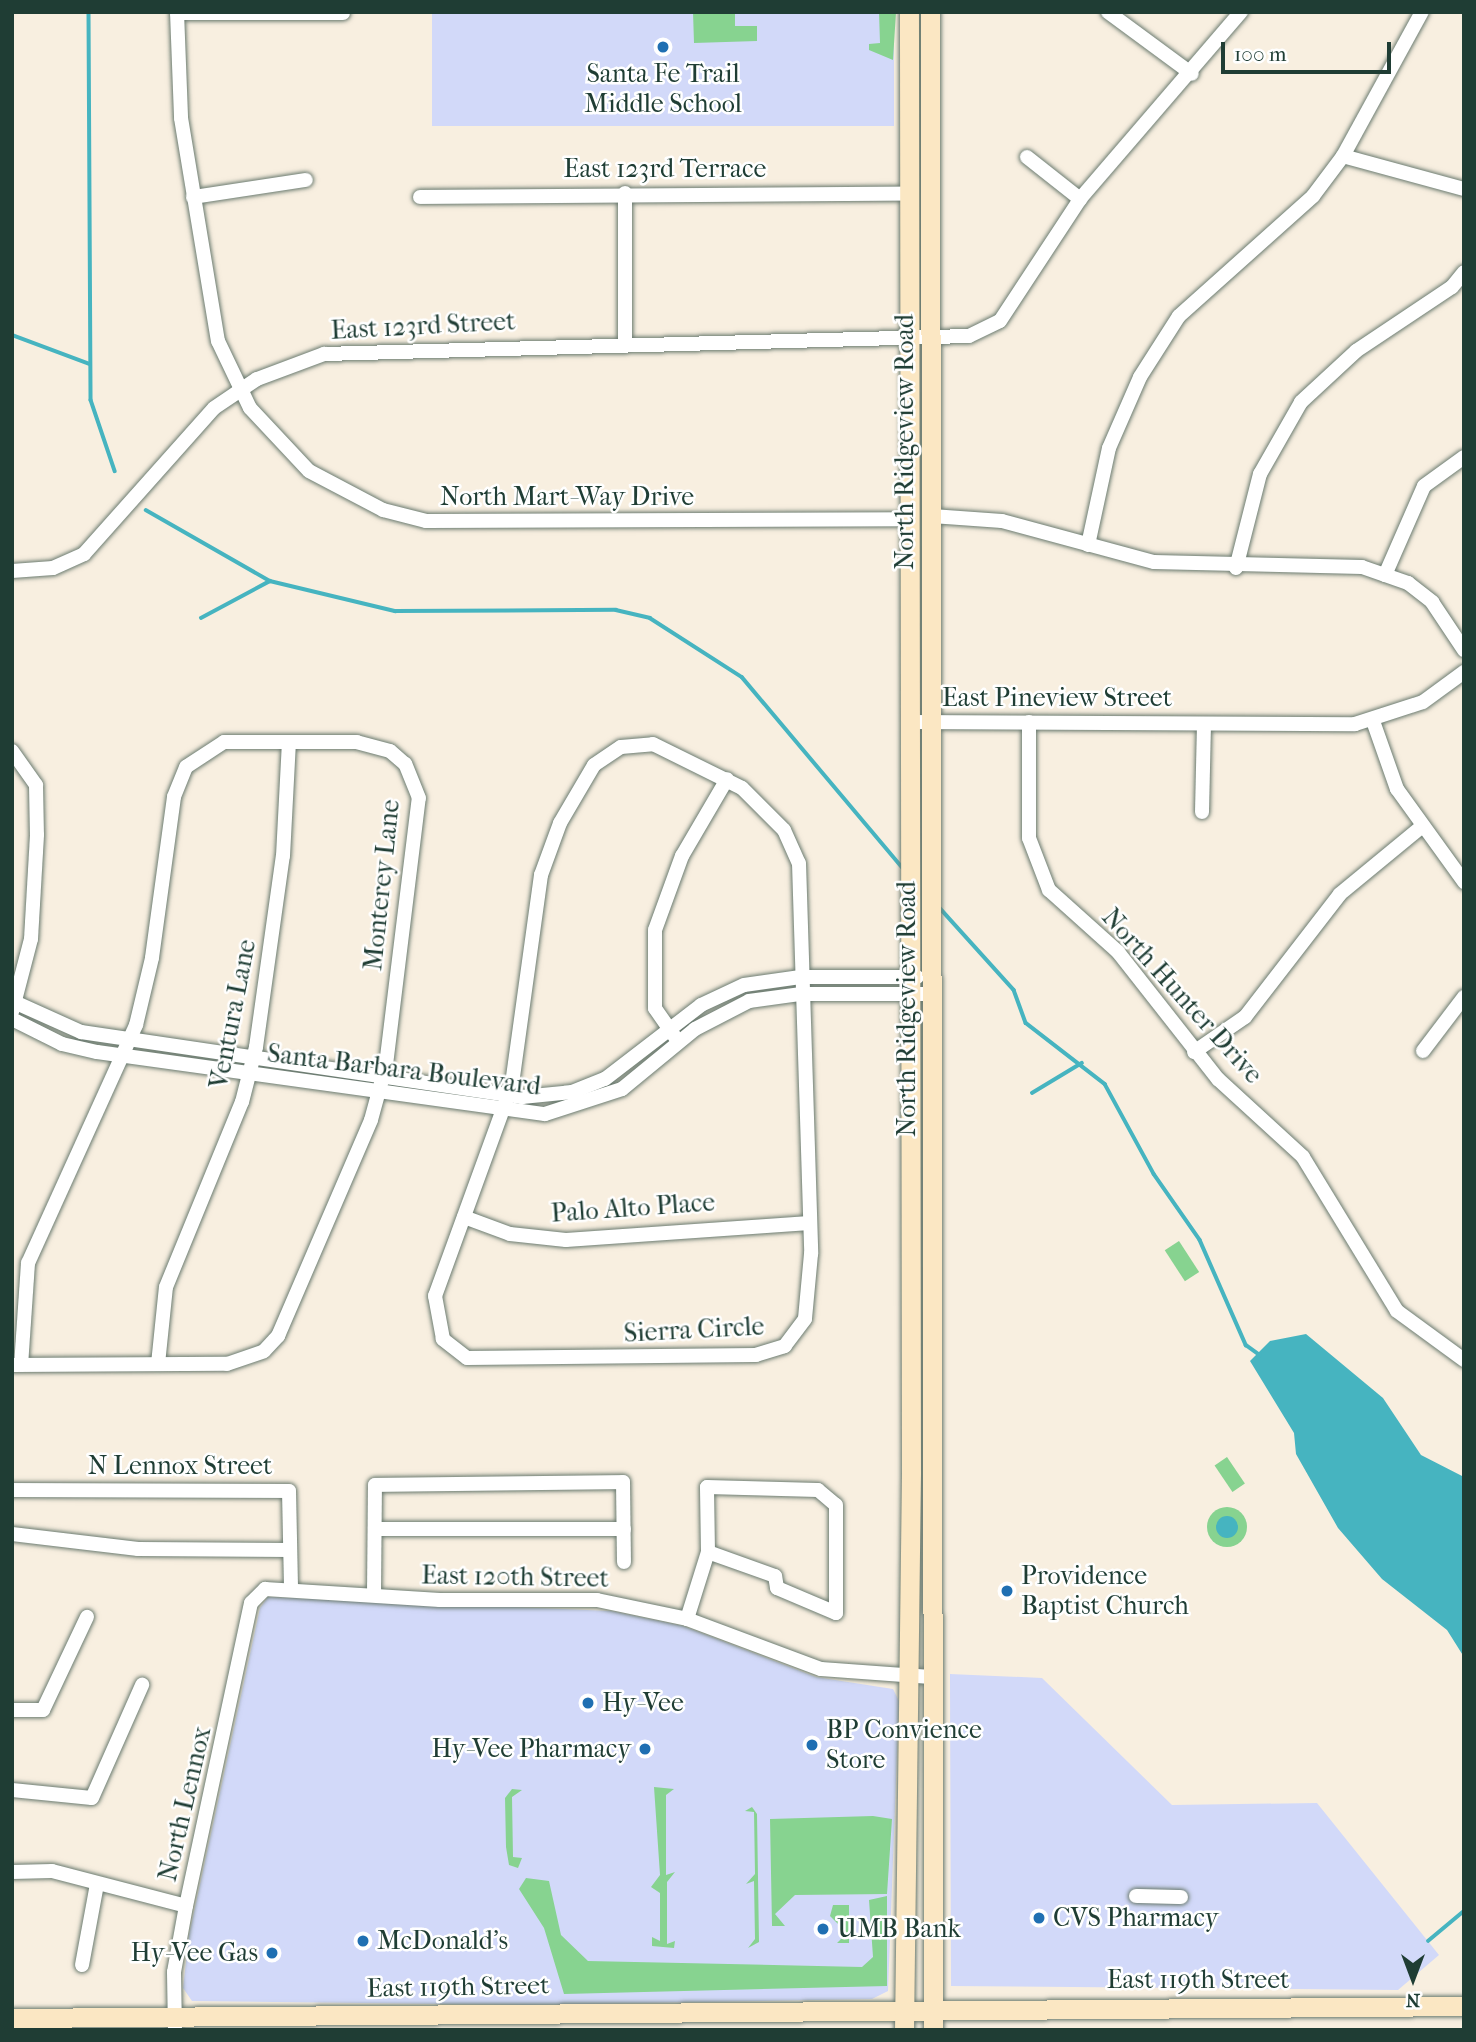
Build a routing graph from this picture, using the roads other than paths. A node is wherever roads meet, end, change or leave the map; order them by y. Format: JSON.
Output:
{"nodes":[{"id":1,"x":909,"y":12,"type":"edge"},
{"id":2,"x":930,"y":12,"type":"edge"},
{"id":3,"x":1108,"y":12,"type":"edge"},
{"id":4,"x":1241,"y":12,"type":"edge"},
{"id":5,"x":177,"y":13,"type":"edge"},
{"id":6,"x":344,"y":13,"type":"edge"},
{"id":7,"x":1415,"y":14,"type":"edge"},
{"id":8,"x":1192,"y":74,"type":"junction"},
{"id":9,"x":1343,"y":156,"type":"junction"},
{"id":10,"x":1027,"y":157,"type":"dead end"},
{"id":11,"x":306,"y":180,"type":"dead end"},
{"id":12,"x":1464,"y":189,"type":"edge"},
{"id":13,"x":625,"y":193,"type":"junction"},
{"id":14,"x":910,"y":194,"type":"junction"},
{"id":15,"x":193,"y":197,"type":"junction"},
{"id":16,"x":420,"y":197,"type":"dead end"},
{"id":17,"x":1080,"y":199,"type":"junction"},
{"id":18,"x":1464,"y":272,"type":"edge"},
{"id":19,"x":931,"y":341,"type":"junction"},
{"id":20,"x":909,"y":342,"type":"junction"},
{"id":21,"x":625,"y":345,"type":"junction"},
{"id":22,"x":240,"y":390,"type":"junction"},
{"id":23,"x":1464,"y":457,"type":"edge"},
{"id":24,"x":932,"y":516,"type":"junction"},
{"id":25,"x":909,"y":519,"type":"junction"},
{"id":26,"x":1088,"y":545,"type":"junction"},
{"id":27,"x":1236,"y":568,"type":"junction"},
{"id":28,"x":12,"y":571,"type":"edge"},
{"id":29,"x":1385,"y":575,"type":"junction"},
{"id":30,"x":1464,"y":650,"type":"edge"},
{"id":31,"x":1464,"y":672,"type":"edge"},
{"id":32,"x":1373,"y":721,"type":"junction"},
{"id":33,"x":910,"y":722,"type":"junction"},
{"id":34,"x":932,"y":722,"type":"junction"},
{"id":35,"x":1029,"y":722,"type":"junction"},
{"id":36,"x":1204,"y":725,"type":"junction"},
{"id":37,"x":289,"y":742,"type":"junction"},
{"id":38,"x":12,"y":751,"type":"edge"},
{"id":39,"x":727,"y":779,"type":"junction"},
{"id":40,"x":1202,"y":812,"type":"dead end"},
{"id":41,"x":1420,"y":828,"type":"junction"},
{"id":42,"x":1464,"y":881,"type":"edge"},
{"id":43,"x":800,"y":977,"type":"junction"},
{"id":44,"x":911,"y":985,"type":"junction"},
{"id":45,"x":933,"y":985,"type":"junction"},
{"id":46,"x":800,"y":993,"type":"junction"},
{"id":47,"x":1464,"y":997,"type":"edge"},
{"id":48,"x":14,"y":1005,"type":"edge"},
{"id":49,"x":12,"y":1018,"type":"edge"},
{"id":50,"x":669,"y":1030,"type":"junction"},
{"id":51,"x":131,"y":1040,"type":"junction"},
{"id":52,"x":679,"y":1042,"type":"junction"},
{"id":53,"x":1423,"y":1051,"type":"dead end"},
{"id":54,"x":1194,"y":1052,"type":"junction"},
{"id":55,"x":125,"y":1056,"type":"junction"},
{"id":56,"x":253,"y":1059,"type":"junction"},
{"id":57,"x":249,"y":1075,"type":"junction"},
{"id":58,"x":384,"y":1078,"type":"junction"},
{"id":59,"x":379,"y":1093,"type":"junction"},
{"id":60,"x":509,"y":1097,"type":"junction"},
{"id":61,"x":503,"y":1113,"type":"junction"},
{"id":62,"x":464,"y":1217,"type":"junction"},
{"id":63,"x":810,"y":1223,"type":"junction"},
{"id":64,"x":1464,"y":1360,"type":"edge"},
{"id":65,"x":158,"y":1364,"type":"junction"},
{"id":66,"x":17,"y":1365,"type":"edge"},
{"id":67,"x":12,"y":1490,"type":"edge"},
{"id":68,"x":375,"y":1529,"type":"junction"},
{"id":69,"x":624,"y":1529,"type":"junction"},
{"id":70,"x":12,"y":1534,"type":"edge"},
{"id":71,"x":290,"y":1550,"type":"junction"},
{"id":72,"x":708,"y":1552,"type":"junction"},
{"id":73,"x":624,"y":1562,"type":"dead end"},
{"id":74,"x":291,"y":1587,"type":"junction"},
{"id":75,"x":257,"y":1593,"type":"joint"},
{"id":76,"x":374,"y":1595,"type":"junction"},
{"id":77,"x":87,"y":1617,"type":"dead end"},
{"id":78,"x":687,"y":1619,"type":"junction"},
{"id":79,"x":907,"y":1677,"type":"junction"},
{"id":80,"x":931,"y":1677,"type":"junction"},
{"id":81,"x":142,"y":1685,"type":"dead end"},
{"id":82,"x":12,"y":1710,"type":"edge"},
{"id":83,"x":12,"y":1790,"type":"edge"},
{"id":84,"x":12,"y":1872,"type":"edge"},
{"id":85,"x":97,"y":1884,"type":"junction"},
{"id":86,"x":1136,"y":1896,"type":"dead end"},
{"id":87,"x":1181,"y":1897,"type":"dead end"},
{"id":88,"x":186,"y":1906,"type":"junction"},
{"id":89,"x":82,"y":1965,"type":"dead end"},
{"id":90,"x":904,"y":2006,"type":"junction"},
{"id":91,"x":933,"y":2006,"type":"junction"},
{"id":92,"x":1464,"y":2006,"type":"edge"},
{"id":93,"x":12,"y":2018,"type":"edge"},
{"id":94,"x":175,"y":2023,"type":"edge"},
{"id":95,"x":904,"y":2030,"type":"edge"},
{"id":96,"x":933,"y":2030,"type":"edge"}],
"edges":[{"from":1,"to":14,"type":"main road","name":"North Ridgeview Road"},
{"from":2,"to":19,"type":"main road","name":"North Ridgeview Road"},
{"from":3,"to":8,"type":"street"},
{"from":4,"to":8,"type":"street"},
{"from":5,"to":6,"type":"street"},
{"from":5,"to":15,"type":"street","name":"North Mart-Way Drive"},
{"from":7,"to":9,"type":"street"},
{"from":8,"to":17,"type":"street"},
{"from":9,"to":12,"type":"street"},
{"from":9,"to":26,"type":"street"},
{"from":10,"to":17,"type":"street"},
{"from":11,"to":15,"type":"street"},
{"from":13,"to":14,"type":"street","name":"East 123rd Terrace"},
{"from":13,"to":16,"type":"street","name":"East 123rd Terrace"},
{"from":13,"to":21,"type":"street"},
{"from":14,"to":20,"type":"main road","name":"North Ridgeview Road"},
{"from":15,"to":22,"type":"street","name":"North Mart-Way Drive"},
{"from":17,"to":19,"type":"street"},
{"from":18,"to":27,"type":"street"},
{"from":19,"to":20,"type":"street"},
{"from":19,"to":24,"type":"main road","name":"North Ridgeview Road"},
{"from":20,"to":21,"type":"street","name":"East 123rd Street"},
{"from":20,"to":25,"type":"main road","name":"North Ridgeview Road"},
{"from":21,"to":22,"type":"street","name":"East 123rd Street"},
{"from":22,"to":25,"type":"street","name":"North Mart-Way Drive"},
{"from":22,"to":28,"type":"street","name":"East 123rd Street"},
{"from":23,"to":29,"type":"street"},
{"from":24,"to":26,"type":"street"},
{"from":24,"to":34,"type":"main road","name":"North Ridgeview Road"},
{"from":25,"to":33,"type":"main road","name":"North Ridgeview Road"},
{"from":26,"to":27,"type":"street"},
{"from":27,"to":29,"type":"street"},
{"from":29,"to":30,"type":"street"},
{"from":31,"to":32,"type":"street","name":"East Pineview Street"},
{"from":32,"to":36,"type":"street","name":"East Pineview Street"},
{"from":32,"to":41,"type":"street"},
{"from":33,"to":34,"type":"street","name":"East Pineview Street"},
{"from":33,"to":44,"type":"main road","name":"North Ridgeview Road"},
{"from":34,"to":35,"type":"street","name":"East Pineview Street"},
{"from":34,"to":45,"type":"main road","name":"North Ridgeview Road"},
{"from":35,"to":36,"type":"street","name":"East Pineview Street"},
{"from":35,"to":54,"type":"street","name":"North Hunter Drive"},
{"from":36,"to":40,"type":"street","name":"East Pineview Street"},
{"from":37,"to":51,"type":"street","name":"Monterey Lane"},
{"from":37,"to":56,"type":"street","name":"Ventura Lane"},
{"from":37,"to":58,"type":"street","name":"Monterey Lane"},
{"from":38,"to":48,"type":"street"},
{"from":39,"to":43,"type":"street","name":"Sierra Circle"},
{"from":39,"to":50,"type":"street"},
{"from":39,"to":60,"type":"street","name":"Sierra Circle"},
{"from":41,"to":42,"type":"street"},
{"from":41,"to":54,"type":"street"},
{"from":43,"to":44,"type":"street","name":"Santa Barbara Boulevard"},
{"from":43,"to":46,"type":"street","name":"Sierra Circle"},
{"from":43,"to":50,"type":"street","name":"Santa Barbara Boulevard"},
{"from":44,"to":45,"type":"street","name":"Santa Barbara Boulevard"},
{"from":44,"to":46,"type":"street","name":"Santa Barbara Boulevard"},
{"from":44,"to":79,"type":"main road","name":"North Ridgeview Road"},
{"from":45,"to":80,"type":"main road","name":"North Ridgeview Road"},
{"from":46,"to":52,"type":"street","name":"Santa Barbara Boulevard"},
{"from":46,"to":63,"type":"street","name":"Sierra Circle"},
{"from":47,"to":53,"type":"street"},
{"from":48,"to":51,"type":"street","name":"Santa Barbara Boulevard"},
{"from":49,"to":55,"type":"street","name":"Santa Barbara Boulevard"},
{"from":50,"to":52,"type":"street"},
{"from":50,"to":60,"type":"street","name":"Santa Barbara Boulevard"},
{"from":51,"to":55,"type":"street","name":"Monterey Lane"},
{"from":51,"to":56,"type":"street","name":"Santa Barbara Boulevard"},
{"from":52,"to":61,"type":"street","name":"Santa Barbara Boulevard"},
{"from":54,"to":64,"type":"street","name":"North Hunter Drive"},
{"from":55,"to":57,"type":"street","name":"Santa Barbara Boulevard"},
{"from":55,"to":66,"type":"street","name":"Monterey Lane"},
{"from":56,"to":57,"type":"street","name":"Ventura Lane"},
{"from":56,"to":58,"type":"street","name":"Santa Barbara Boulevard"},
{"from":57,"to":59,"type":"street","name":"Santa Barbara Boulevard"},
{"from":57,"to":65,"type":"street","name":"Ventura Lane"},
{"from":58,"to":59,"type":"street","name":"Monterey Lane"},
{"from":58,"to":60,"type":"street","name":"Santa Barbara Boulevard"},
{"from":59,"to":61,"type":"street","name":"Santa Barbara Boulevard"},
{"from":59,"to":65,"type":"street","name":"Monterey Lane"},
{"from":60,"to":61,"type":"street","name":"Sierra Circle"},
{"from":61,"to":62,"type":"street","name":"Sierra Circle"},
{"from":62,"to":63,"type":"street","name":"Palo Alto Place"},
{"from":62,"to":63,"type":"street","name":"Sierra Circle"},
{"from":65,"to":66,"type":"street","name":"Monterey Lane"},
{"from":67,"to":71,"type":"street","name":"N Lennox Street"},
{"from":68,"to":69,"type":"street"},
{"from":68,"to":69,"type":"street"},
{"from":68,"to":76,"type":"street"},
{"from":69,"to":73,"type":"street"},
{"from":70,"to":71,"type":"street"},
{"from":71,"to":74,"type":"street","name":"N Lennox Street"},
{"from":72,"to":72,"type":"street"},
{"from":72,"to":78,"type":"street"},
{"from":74,"to":75,"type":"street","name":"East 120th Street"},
{"from":74,"to":76,"type":"street","name":"East 120th Street"},
{"from":75,"to":88,"type":"street","name":"North Lennox"},
{"from":76,"to":78,"type":"street","name":"East 120th Street"},
{"from":77,"to":82,"type":"street"},
{"from":78,"to":79,"type":"street","name":"East 120th Street"},
{"from":79,"to":80,"type":"street","name":"East 120th Street"},
{"from":79,"to":90,"type":"main road","name":"North Ridgeview Road"},
{"from":80,"to":91,"type":"main road","name":"North Ridgeview Road"},
{"from":81,"to":83,"type":"street"},
{"from":84,"to":85,"type":"street"},
{"from":85,"to":88,"type":"street"},
{"from":85,"to":89,"type":"street"},
{"from":86,"to":87,"type":"street"},
{"from":88,"to":94,"type":"street","name":"North Lennox"},
{"from":90,"to":91,"type":"main road","name":"East 119th Street"},
{"from":90,"to":94,"type":"main road","name":"East 119th Street"},
{"from":90,"to":95,"type":"main road","name":"North Ridgeview Road"},
{"from":91,"to":92,"type":"main road","name":"East 119th Street"},
{"from":91,"to":96,"type":"main road","name":"North Ridgeview Road"},
{"from":93,"to":94,"type":"main road","name":"East 119th Street"}]}
